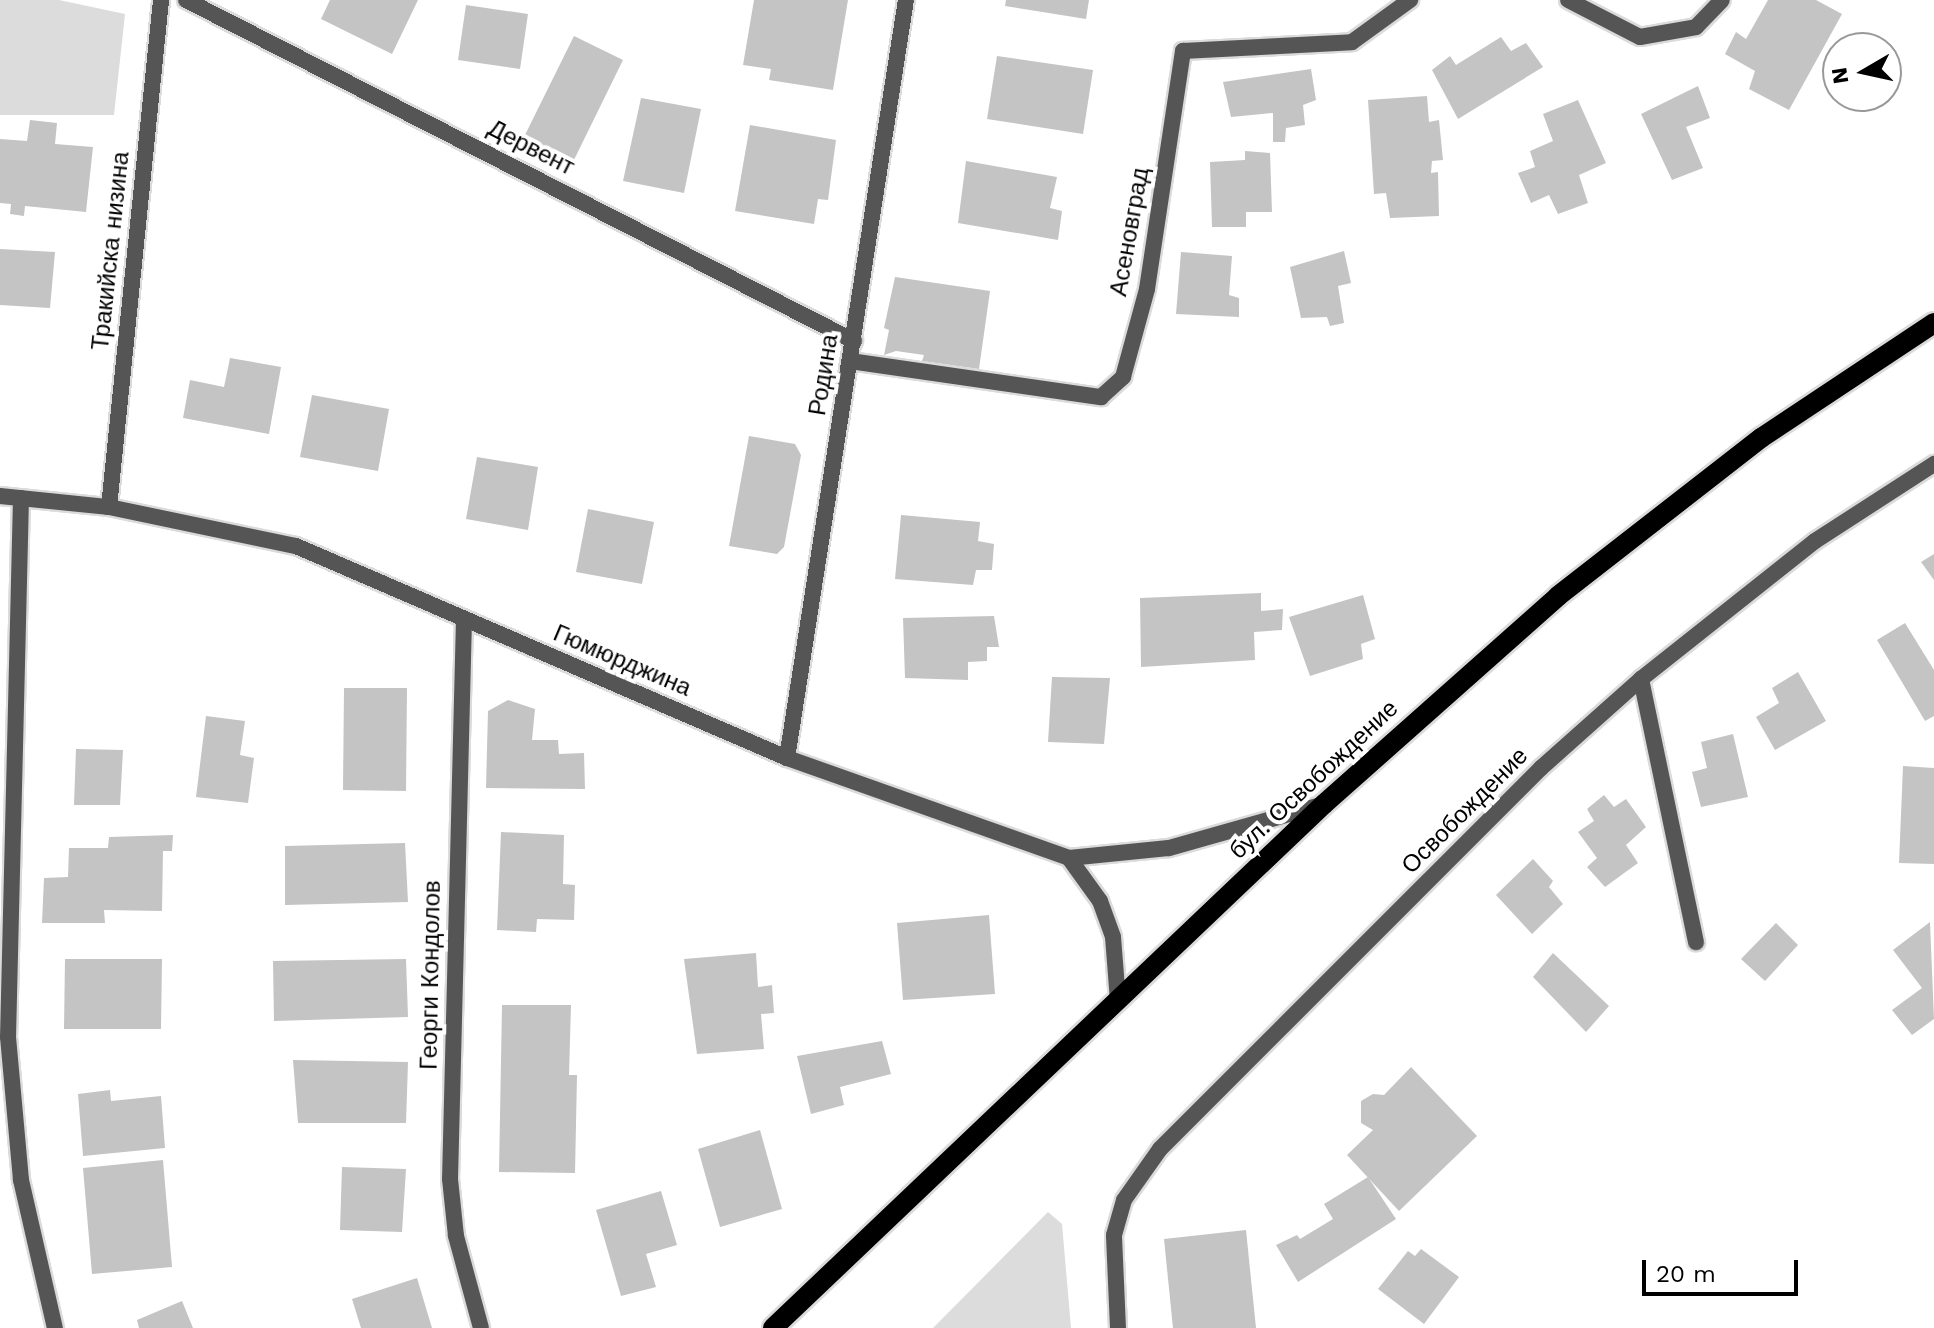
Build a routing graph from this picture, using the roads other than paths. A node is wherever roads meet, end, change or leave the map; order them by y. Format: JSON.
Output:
{"nodes":[{"id":1,"x":161,"y":0,"type":"edge"},
{"id":2,"x":186,"y":0,"type":"edge"},
{"id":3,"x":906,"y":0,"type":"edge"},
{"id":4,"x":1410,"y":0,"type":"edge"},
{"id":5,"x":1568,"y":0,"type":"edge"},
{"id":6,"x":1722,"y":0,"type":"edge"},
{"id":7,"x":1934,"y":323,"type":"edge"},
{"id":8,"x":854,"y":341,"type":"junction"},
{"id":9,"x":850,"y":361,"type":"junction"},
{"id":10,"x":1934,"y":464,"type":"edge"},
{"id":11,"x":0,"y":496,"type":"edge"},
{"id":12,"x":21,"y":498,"type":"junction"},
{"id":13,"x":109,"y":507,"type":"junction"},
{"id":14,"x":464,"y":619,"type":"junction"},
{"id":15,"x":1641,"y":679,"type":"junction"},
{"id":16,"x":787,"y":758,"type":"junction"},
{"id":17,"x":1324,"y":804,"type":"junction"},
{"id":18,"x":1069,"y":858,"type":"junction"},
{"id":19,"x":1696,"y":942,"type":"dead end"},
{"id":20,"x":1118,"y":1001,"type":"junction"},
{"id":21,"x":55,"y":1328,"type":"edge"},
{"id":22,"x":481,"y":1328,"type":"edge"},
{"id":23,"x":773,"y":1328,"type":"edge"},
{"id":24,"x":1118,"y":1328,"type":"edge"}],
"edges":[{"from":1,"to":13,"type":"street","name":"Тракийска низина"},
{"from":2,"to":8,"type":"street","name":"Дервент"},
{"from":3,"to":8,"type":"street","name":"Родина"},
{"from":4,"to":9,"type":"street","name":"Асеновград"},
{"from":5,"to":6,"type":"street"},
{"from":7,"to":17,"type":"main road","name":"бул. Освобождение"},
{"from":8,"to":9,"type":"street","name":"Родина"},
{"from":9,"to":16,"type":"street","name":"Родина"},
{"from":10,"to":15,"type":"street","name":"Освобождение"},
{"from":11,"to":12,"type":"street","name":"Гюмюрджина"},
{"from":12,"to":13,"type":"street","name":"Гюмюрджина"},
{"from":12,"to":21,"type":"street"},
{"from":13,"to":14,"type":"street","name":"Гюмюрджина"},
{"from":14,"to":16,"type":"street","name":"Гюмюрджина"},
{"from":14,"to":22,"type":"street","name":"Георги Кондолов"},
{"from":15,"to":19,"type":"street"},
{"from":15,"to":24,"type":"street","name":"Освобождение"},
{"from":16,"to":18,"type":"street","name":"Гюмюрджина"},
{"from":17,"to":18,"type":"street"},
{"from":17,"to":20,"type":"main road","name":"бул. Освобождение"},
{"from":18,"to":20,"type":"street"},
{"from":20,"to":23,"type":"main road","name":"бул. Освобождение"}]}
